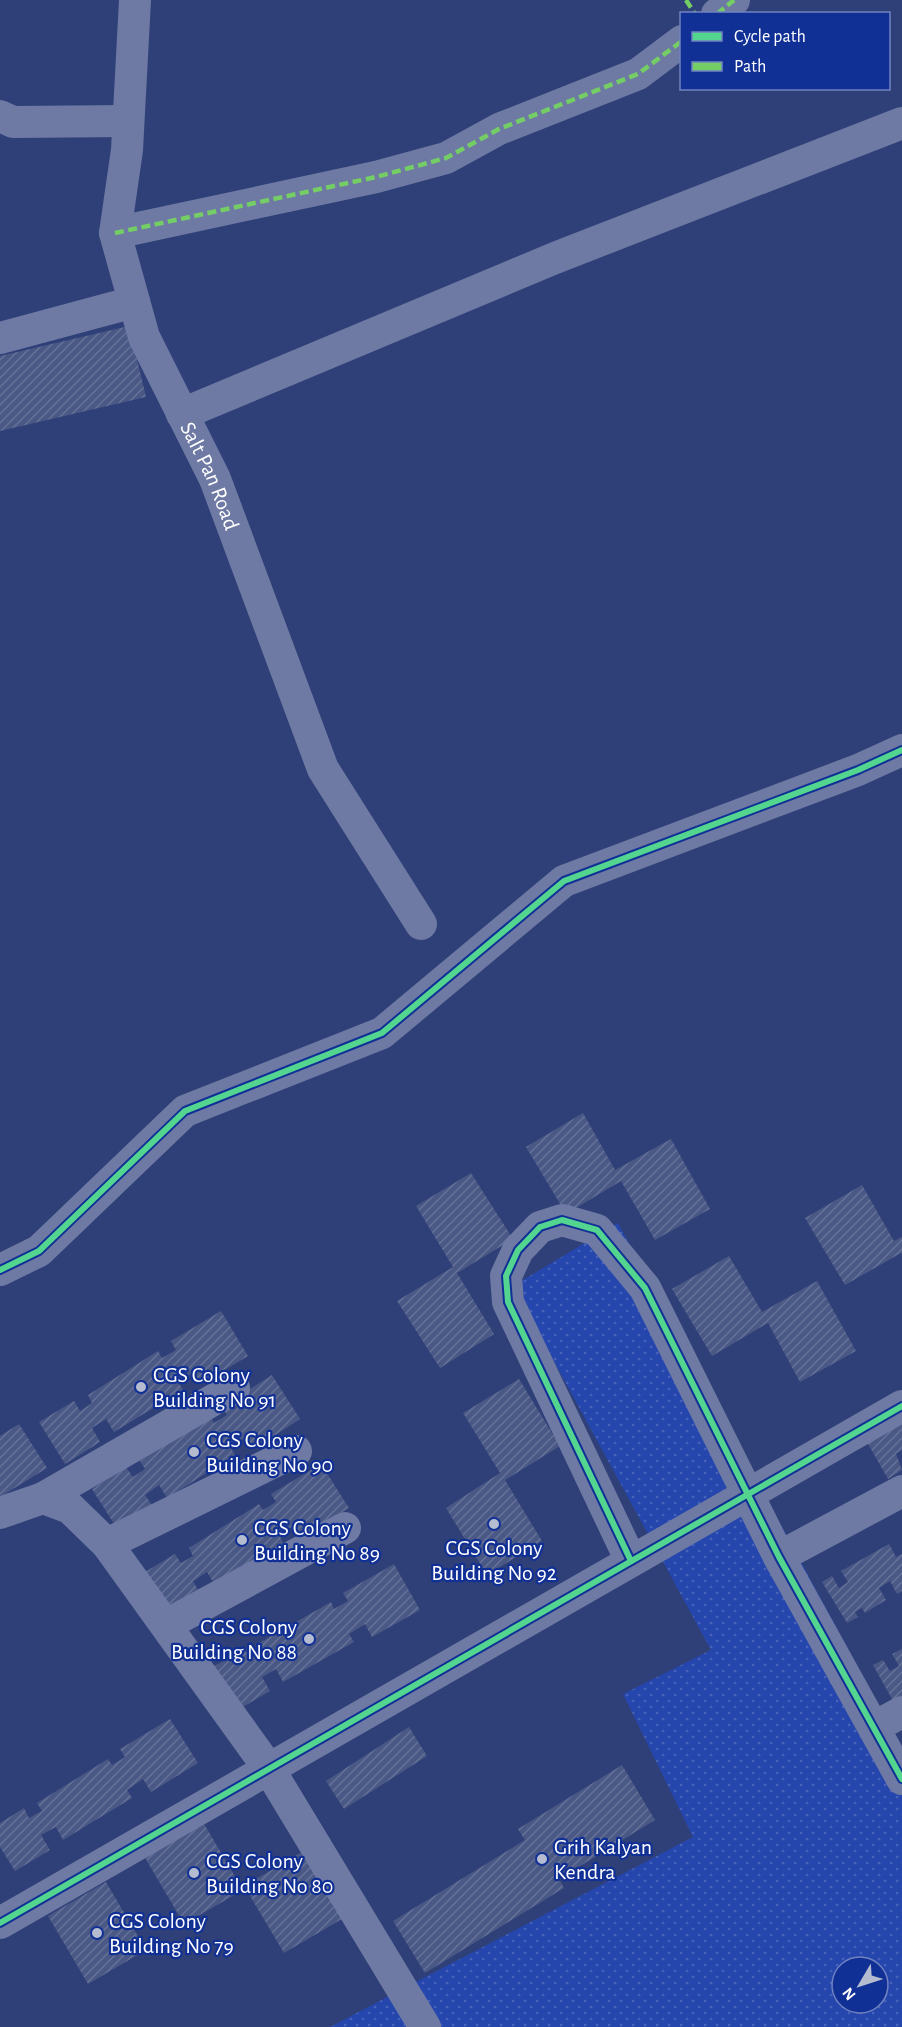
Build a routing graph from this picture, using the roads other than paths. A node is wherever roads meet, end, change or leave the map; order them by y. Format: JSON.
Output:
{"nodes":[{"id":1,"x":135,"y":0,"type":"edge"},
{"id":2,"x":734,"y":0,"type":"edge"},
{"id":3,"x":719,"y":12,"type":"edge"},
{"id":4,"x":680,"y":42,"type":"edge"},
{"id":5,"x":0,"y":116,"type":"edge"},
{"id":6,"x":128,"y":121,"type":"junction"},
{"id":7,"x":902,"y":123,"type":"edge"},
{"id":8,"x":115,"y":233,"type":"junction"},
{"id":9,"x":134,"y":302,"type":"junction"},
{"id":10,"x":0,"y":338,"type":"edge"},
{"id":11,"x":182,"y":414,"type":"junction"},
{"id":12,"x":902,"y":750,"type":"edge"},
{"id":13,"x":421,"y":924,"type":"dead end"},
{"id":14,"x":0,"y":1270,"type":"edge"},
{"id":15,"x":234,"y":1388,"type":"dead end"},
{"id":16,"x":902,"y":1406,"type":"edge"},
{"id":17,"x":296,"y":1451,"type":"dead end"},
{"id":18,"x":902,"y":1491,"type":"edge"},
{"id":19,"x":747,"y":1494,"type":"junction"},
{"id":20,"x":43,"y":1498,"type":"junction"},
{"id":21,"x":0,"y":1513,"type":"edge"},
{"id":22,"x":345,"y":1528,"type":"dead end"},
{"id":23,"x":107,"y":1544,"type":"junction"},
{"id":24,"x":779,"y":1557,"type":"junction"},
{"id":25,"x":631,"y":1561,"type":"junction"},
{"id":26,"x":166,"y":1625,"type":"junction"},
{"id":27,"x":902,"y":1712,"type":"edge"},
{"id":28,"x":873,"y":1727,"type":"junction"},
{"id":29,"x":270,"y":1769,"type":"junction"},
{"id":30,"x":902,"y":1779,"type":"edge"},
{"id":31,"x":0,"y":1923,"type":"edge"},
{"id":32,"x":425,"y":2027,"type":"edge"}],
"edges":[{"from":1,"to":6,"type":"street","name":"Salt Pan Road"},
{"from":2,"to":3,"type":"street"},
{"from":4,"to":8,"type":"street"},
{"from":5,"to":6,"type":"street"},
{"from":6,"to":8,"type":"street","name":"Salt Pan Road"},
{"from":7,"to":11,"type":"street"},
{"from":8,"to":9,"type":"street","name":"Salt Pan Road"},
{"from":9,"to":10,"type":"street"},
{"from":9,"to":11,"type":"street","name":"Salt Pan Road"},
{"from":11,"to":13,"type":"street","name":"Salt Pan Road"},
{"from":12,"to":14,"type":"street"},
{"from":15,"to":20,"type":"street"},
{"from":16,"to":19,"type":"street"},
{"from":17,"to":23,"type":"street"},
{"from":18,"to":24,"type":"street"},
{"from":19,"to":24,"type":"street"},
{"from":19,"to":25,"type":"street"},
{"from":19,"to":25,"type":"street"},
{"from":20,"to":21,"type":"street"},
{"from":20,"to":23,"type":"street"},
{"from":22,"to":26,"type":"street"},
{"from":23,"to":26,"type":"street"},
{"from":24,"to":28,"type":"street"},
{"from":25,"to":29,"type":"street"},
{"from":26,"to":29,"type":"street"},
{"from":27,"to":28,"type":"street"},
{"from":28,"to":30,"type":"street"},
{"from":29,"to":31,"type":"street"},
{"from":29,"to":32,"type":"street"}]}
